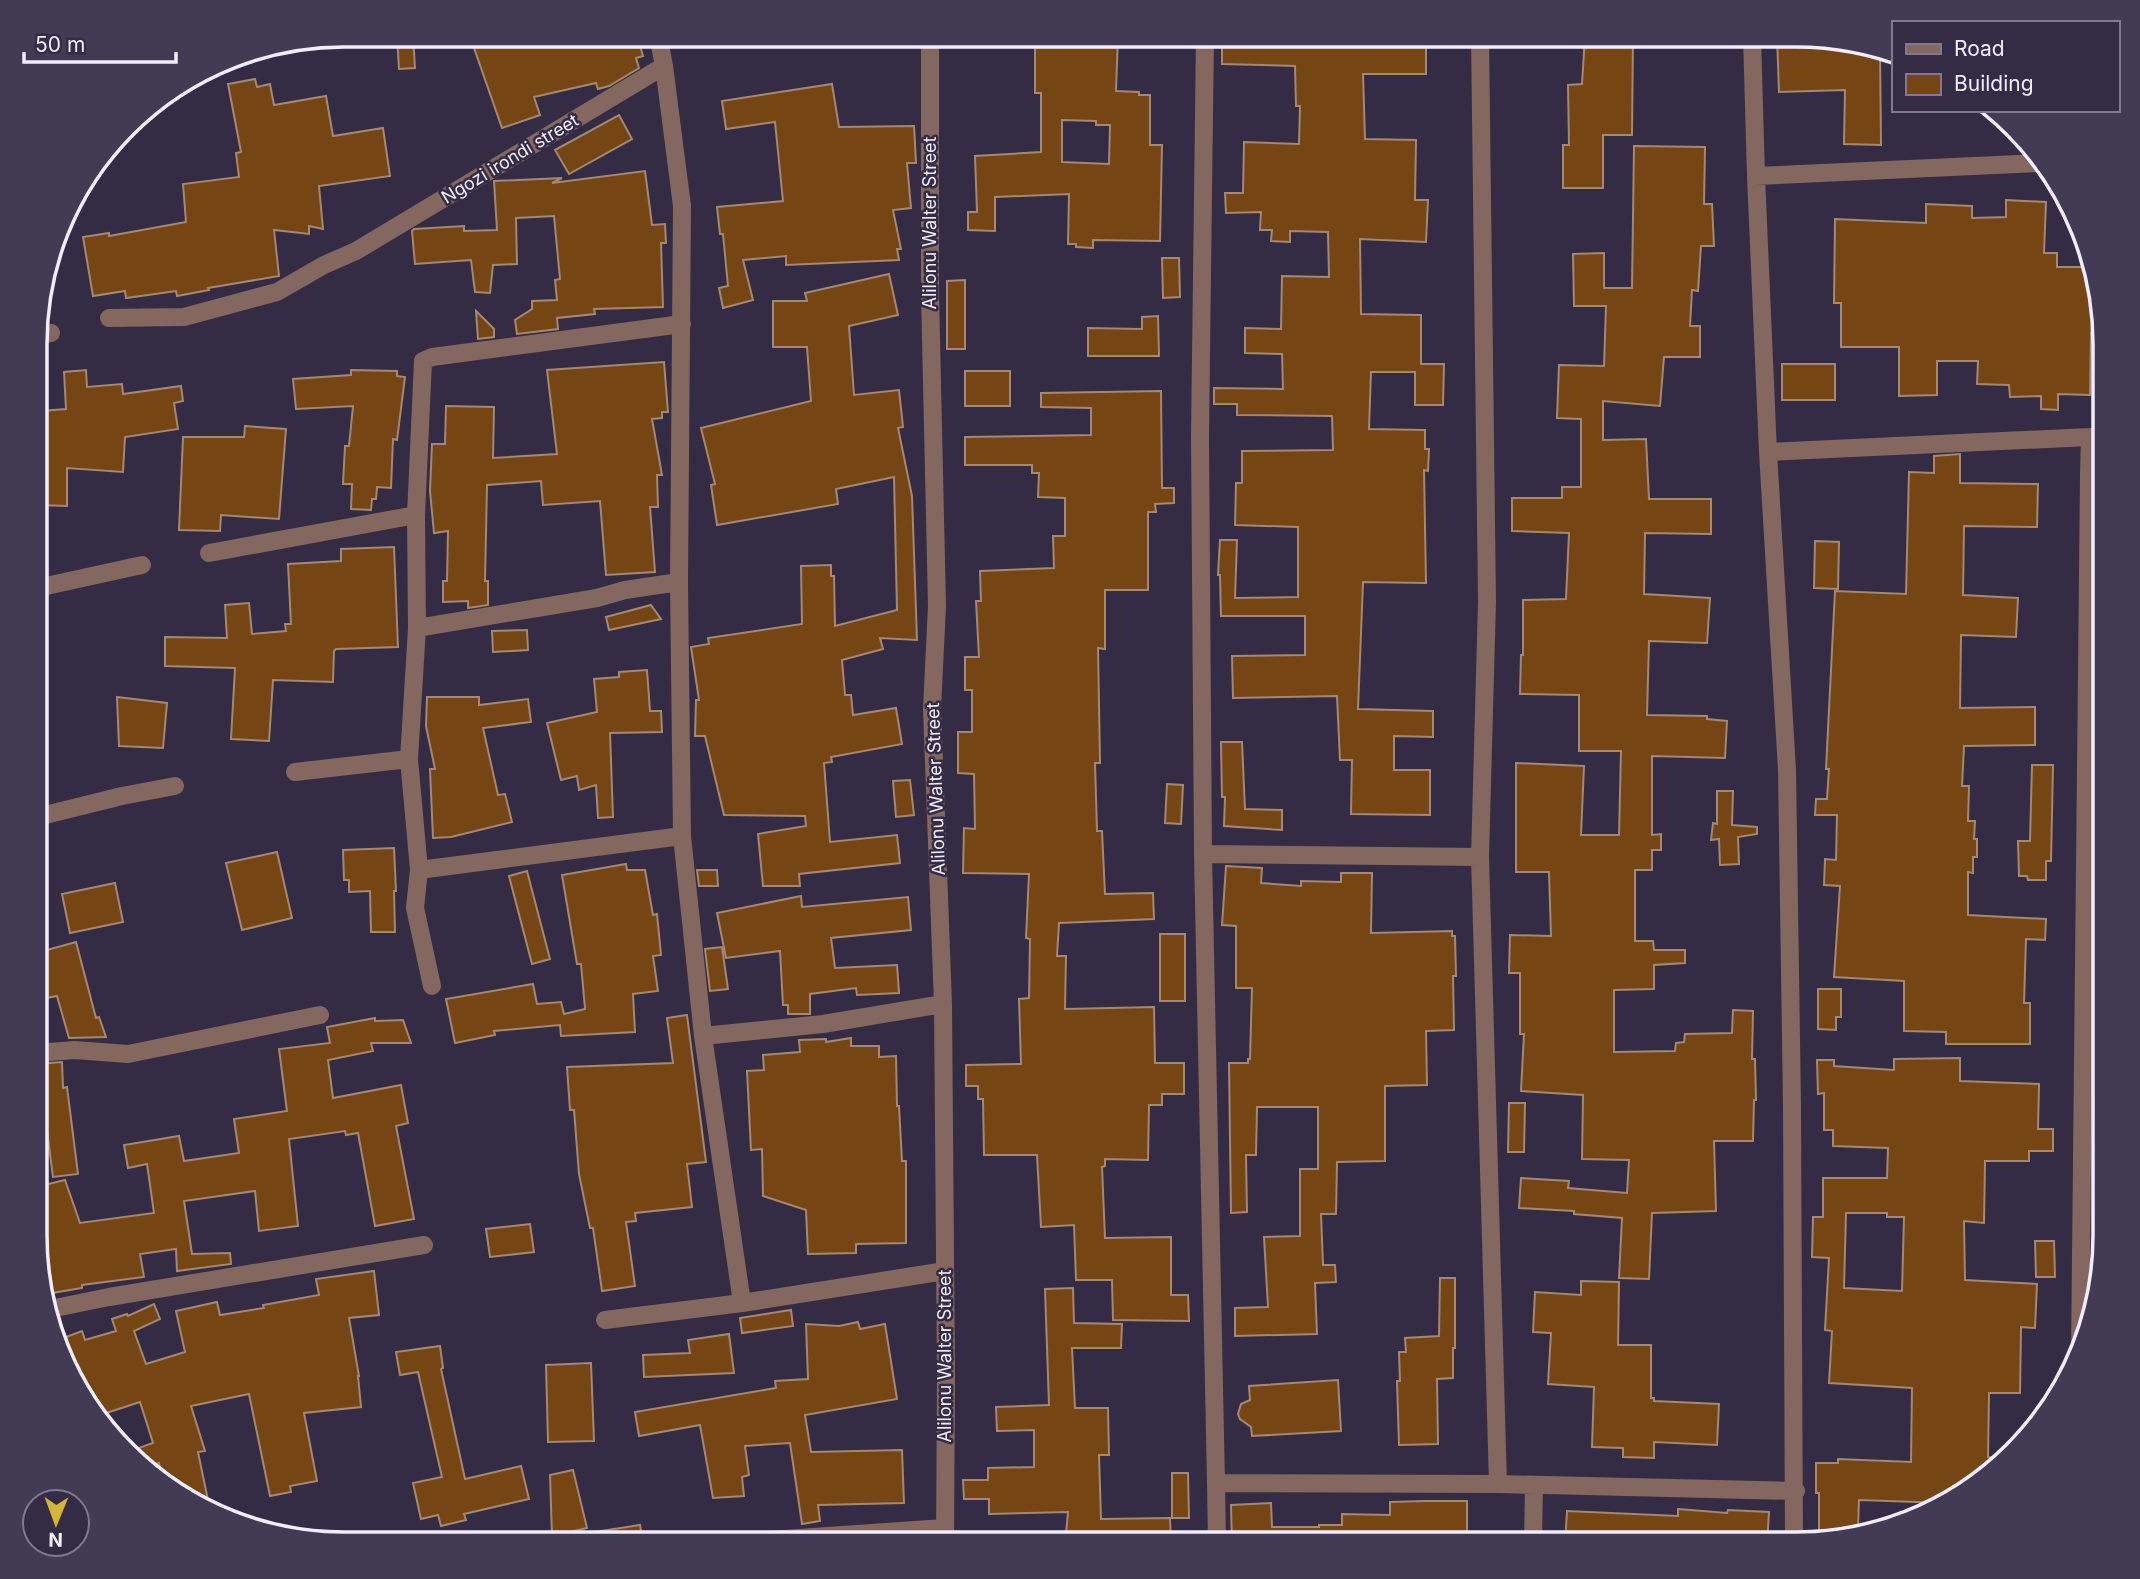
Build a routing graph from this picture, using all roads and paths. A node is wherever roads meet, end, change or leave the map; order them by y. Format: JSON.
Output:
{"nodes":[{"id":1,"x":660,"y":47,"type":"edge"},
{"id":2,"x":930,"y":47,"type":"edge"},
{"id":3,"x":1205,"y":47,"type":"edge"},
{"id":4,"x":1480,"y":47,"type":"edge"},
{"id":5,"x":1752,"y":47,"type":"edge"},
{"id":6,"x":664,"y":66,"type":"junction"},
{"id":7,"x":2031,"y":163,"type":"edge"},
{"id":8,"x":1756,"y":176,"type":"junction"},
{"id":9,"x":108,"y":318,"type":"dead end"},
{"id":10,"x":682,"y":324,"type":"junction"},
{"id":11,"x":2093,"y":437,"type":"edge"},
{"id":12,"x":1768,"y":452,"type":"junction"},
{"id":13,"x":416,"y":515,"type":"junction"},
{"id":14,"x":209,"y":552,"type":"dead end"},
{"id":15,"x":142,"y":565,"type":"dead end"},
{"id":16,"x":2093,"y":570,"type":"edge"},
{"id":17,"x":680,"y":582,"type":"junction"},
{"id":18,"x":47,"y":586,"type":"edge"},
{"id":19,"x":417,"y":628,"type":"junction"},
{"id":20,"x":409,"y":759,"type":"junction"},
{"id":21,"x":295,"y":772,"type":"dead end"},
{"id":22,"x":175,"y":786,"type":"dead end"},
{"id":23,"x":47,"y":815,"type":"edge"},
{"id":24,"x":682,"y":836,"type":"junction"},
{"id":25,"x":1203,"y":854,"type":"junction"},
{"id":26,"x":1480,"y":857,"type":"junction"},
{"id":27,"x":419,"y":870,"type":"junction"},
{"id":28,"x":432,"y":986,"type":"dead end"},
{"id":29,"x":943,"y":1004,"type":"junction"},
{"id":30,"x":320,"y":1014,"type":"dead end"},
{"id":31,"x":704,"y":1036,"type":"junction"},
{"id":32,"x":47,"y":1052,"type":"edge"},
{"id":33,"x":424,"y":1245,"type":"dead end"},
{"id":34,"x":945,"y":1271,"type":"junction"},
{"id":35,"x":742,"y":1303,"type":"junction"},
{"id":36,"x":56,"y":1308,"type":"edge"},
{"id":37,"x":605,"y":1320,"type":"dead end"},
{"id":38,"x":2080,"y":1320,"type":"edge"},
{"id":39,"x":1216,"y":1483,"type":"junction"},
{"id":40,"x":1498,"y":1484,"type":"junction"},
{"id":41,"x":1534,"y":1485,"type":"junction"},
{"id":42,"x":1796,"y":1491,"type":"junction"},
{"id":43,"x":944,"y":1532,"type":"edge"},
{"id":44,"x":1217,"y":1532,"type":"edge"},
{"id":45,"x":1533,"y":1532,"type":"edge"},
{"id":46,"x":1794,"y":1532,"type":"edge"}],
"edges":[{"from":1,"to":6,"type":"street"},
{"from":2,"to":29,"type":"street","name":"Alilonu Walter Street"},
{"from":3,"to":25,"type":"street"},
{"from":4,"to":26,"type":"street"},
{"from":5,"to":8,"type":"street"},
{"from":6,"to":9,"type":"street","name":"Ngozi irondi street"},
{"from":6,"to":10,"type":"street"},
{"from":7,"to":8,"type":"street"},
{"from":8,"to":12,"type":"street"},
{"from":10,"to":13,"type":"street"},
{"from":10,"to":17,"type":"street"},
{"from":11,"to":12,"type":"street"},
{"from":12,"to":42,"type":"street"},
{"from":13,"to":14,"type":"street"},
{"from":13,"to":19,"type":"street"},
{"from":15,"to":18,"type":"street"},
{"from":16,"to":38,"type":"street"},
{"from":17,"to":19,"type":"street"},
{"from":17,"to":24,"type":"street"},
{"from":19,"to":20,"type":"street"},
{"from":20,"to":21,"type":"street"},
{"from":20,"to":27,"type":"street"},
{"from":22,"to":23,"type":"street"},
{"from":24,"to":27,"type":"street"},
{"from":24,"to":31,"type":"street"},
{"from":25,"to":26,"type":"street"},
{"from":25,"to":39,"type":"street"},
{"from":26,"to":40,"type":"street"},
{"from":27,"to":28,"type":"street"},
{"from":29,"to":31,"type":"street"},
{"from":29,"to":34,"type":"street","name":"Alilonu Walter Street"},
{"from":30,"to":32,"type":"street"},
{"from":31,"to":35,"type":"street"},
{"from":33,"to":36,"type":"street"},
{"from":34,"to":35,"type":"street"},
{"from":34,"to":43,"type":"street","name":"Alilonu Walter Street"},
{"from":35,"to":37,"type":"street"},
{"from":39,"to":40,"type":"street"},
{"from":39,"to":44,"type":"street"},
{"from":40,"to":41,"type":"street"},
{"from":41,"to":42,"type":"street"},
{"from":41,"to":45,"type":"street"},
{"from":42,"to":46,"type":"street"}]}
